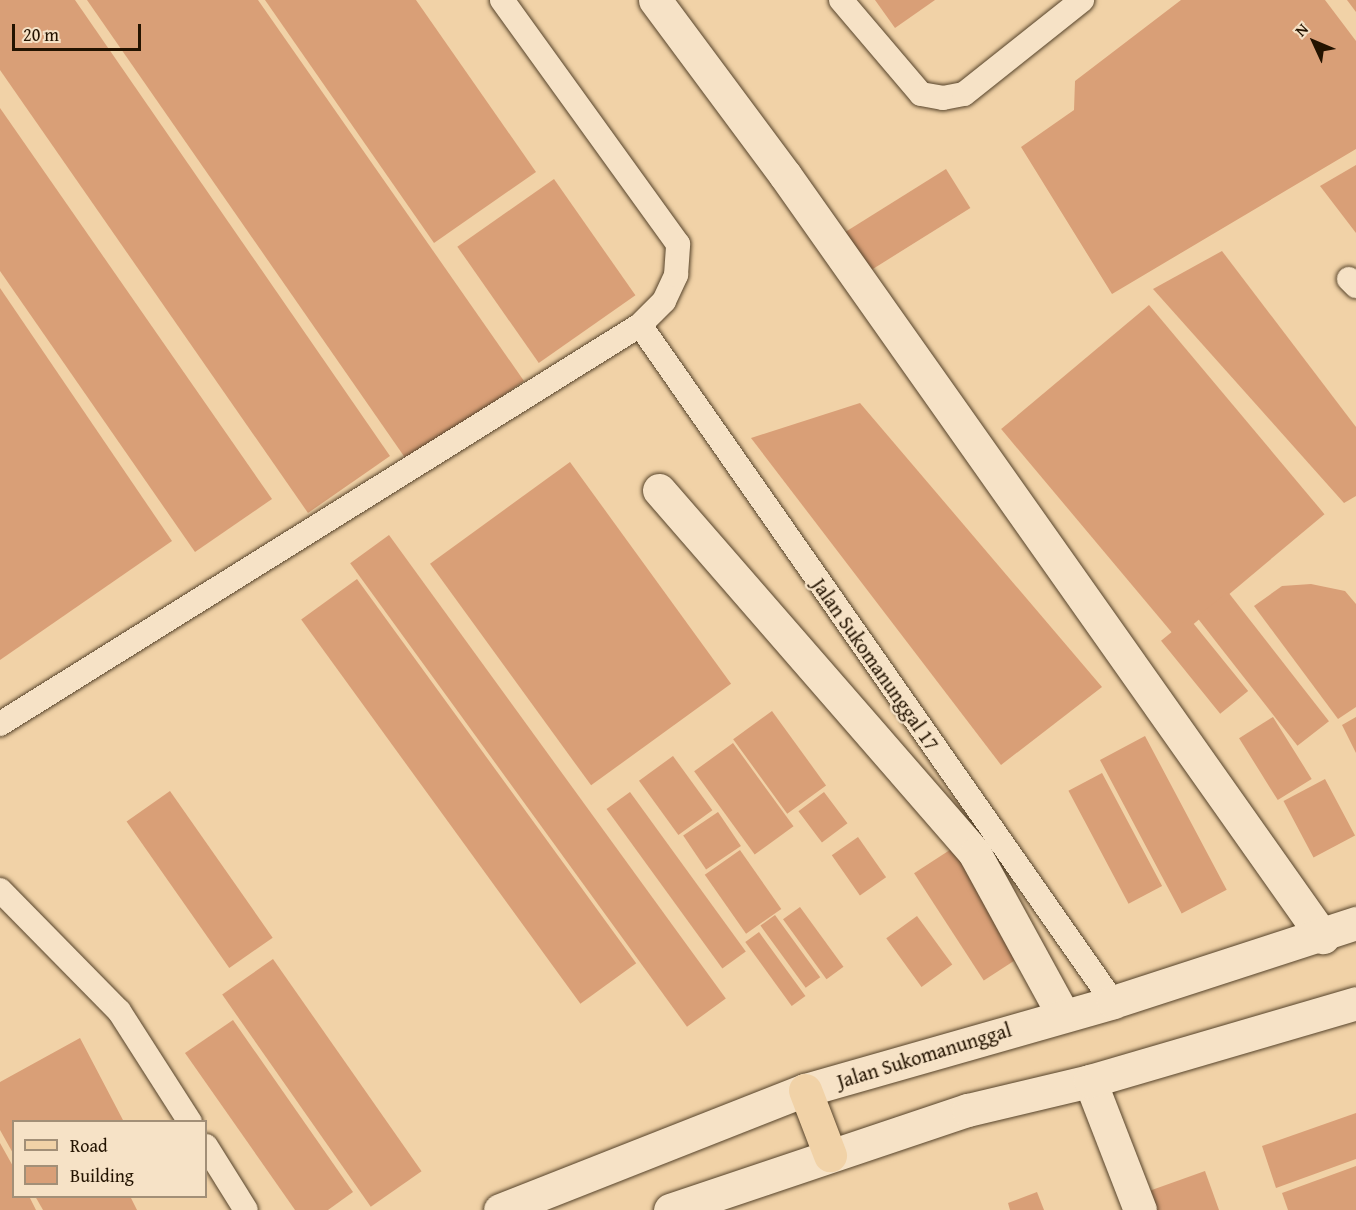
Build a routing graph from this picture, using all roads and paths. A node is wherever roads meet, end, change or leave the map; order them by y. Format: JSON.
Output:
{"nodes":[{"id":1,"x":502,"y":0,"type":"edge"},
{"id":2,"x":655,"y":0,"type":"edge"},
{"id":3,"x":841,"y":0,"type":"edge"},
{"id":4,"x":1082,"y":0,"type":"edge"},
{"id":5,"x":640,"y":325,"type":"junction"},
{"id":6,"x":659,"y":490,"type":"dead end"},
{"id":7,"x":0,"y":724,"type":"edge"},
{"id":8,"x":0,"y":890,"type":"edge"},
{"id":9,"x":1356,"y":923,"type":"edge"},
{"id":10,"x":1323,"y":937,"type":"junction"},
{"id":11,"x":1113,"y":1002,"type":"junction"},
{"id":12,"x":1356,"y":1003,"type":"edge"},
{"id":13,"x":1063,"y":1015,"type":"junction"},
{"id":14,"x":1090,"y":1081,"type":"junction"},
{"id":15,"x":805,"y":1090,"type":"junction"},
{"id":16,"x":189,"y":1120,"type":"edge"},
{"id":17,"x":207,"y":1148,"type":"edge"},
{"id":18,"x":830,"y":1155,"type":"junction"},
{"id":19,"x":246,"y":1210,"type":"edge"},
{"id":20,"x":500,"y":1210,"type":"edge"},
{"id":21,"x":670,"y":1210,"type":"edge"},
{"id":22,"x":1140,"y":1210,"type":"edge"}],
"edges":[{"from":1,"to":5,"type":"lane"},
{"from":2,"to":10,"type":"street"},
{"from":3,"to":4,"type":"lane"},
{"from":5,"to":7,"type":"lane"},
{"from":5,"to":11,"type":"lane","name":"Jalan Sukomanunggal 17"},
{"from":6,"to":13,"type":"street"},
{"from":8,"to":16,"type":"lane"},
{"from":9,"to":10,"type":"street","name":"Jalan Sukomanunggal"},
{"from":10,"to":11,"type":"street","name":"Jalan Sukomanunggal"},
{"from":11,"to":13,"type":"street","name":"Jalan Sukomanunggal"},
{"from":12,"to":14,"type":"street"},
{"from":13,"to":15,"type":"street","name":"Jalan Sukomanunggal"},
{"from":14,"to":18,"type":"street"},
{"from":14,"to":22,"type":"street"},
{"from":15,"to":18,"type":"main road"},
{"from":15,"to":20,"type":"street","name":"Jalan Sukomanunggal"},
{"from":17,"to":19,"type":"lane"},
{"from":18,"to":21,"type":"street"}]}
